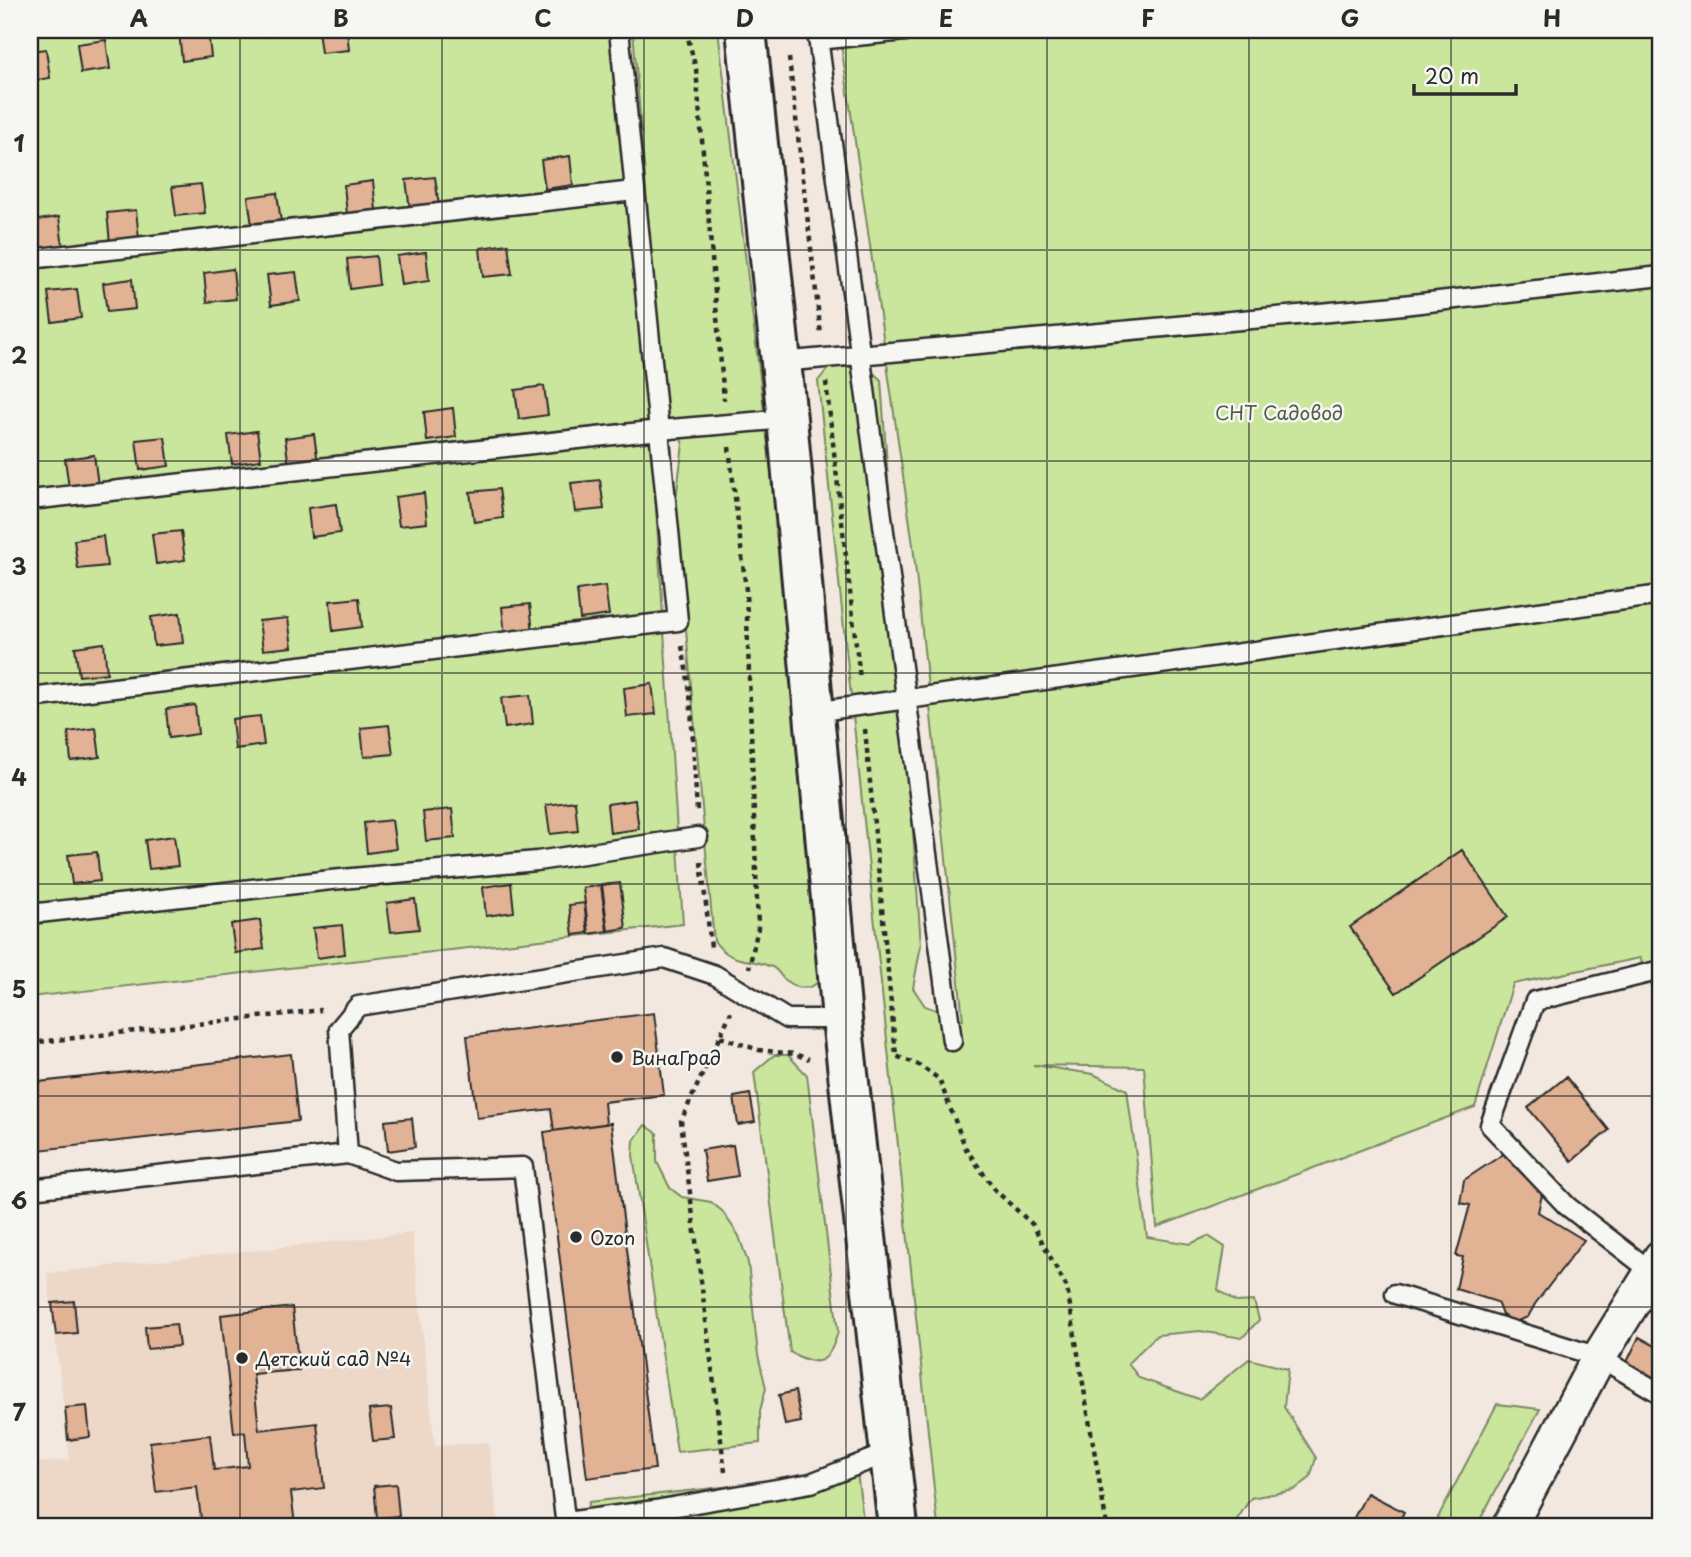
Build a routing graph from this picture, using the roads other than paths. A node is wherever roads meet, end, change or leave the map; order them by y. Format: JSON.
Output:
{"nodes":[{"id":1,"x":619,"y":30,"type":"edge"},
{"id":2,"x":746,"y":30,"type":"edge"},
{"id":3,"x":914,"y":30,"type":"edge"},
{"id":4,"x":818,"y":35,"type":"edge"},
{"id":5,"x":634,"y":191,"type":"junction"},
{"id":6,"x":30,"y":259,"type":"edge"},
{"id":7,"x":1661,"y":276,"type":"edge"},
{"id":8,"x":860,"y":355,"type":"junction"},
{"id":9,"x":781,"y":362,"type":"junction"},
{"id":10,"x":787,"y":419,"type":"junction"},
{"id":11,"x":659,"y":430,"type":"junction"},
{"id":12,"x":30,"y":500,"type":"edge"},
{"id":13,"x":1661,"y":595,"type":"edge"},
{"id":14,"x":30,"y":698,"type":"edge"},
{"id":15,"x":906,"y":700,"type":"junction"},
{"id":16,"x":813,"y":712,"type":"junction"},
{"id":17,"x":698,"y":837,"type":"road end"},
{"id":18,"x":30,"y":914,"type":"edge"},
{"id":19,"x":1661,"y":970,"type":"edge"},
{"id":20,"x":842,"y":1019,"type":"junction"},
{"id":21,"x":952,"y":1041,"type":"dead end"},
{"id":22,"x":348,"y":1154,"type":"junction"},
{"id":23,"x":30,"y":1189,"type":"edge"},
{"id":24,"x":1657,"y":1264,"type":"edge"},
{"id":25,"x":1395,"y":1294,"type":"dead end"},
{"id":26,"x":1599,"y":1357,"type":"junction"},
{"id":27,"x":1661,"y":1394,"type":"edge"},
{"id":28,"x":890,"y":1452,"type":"junction"},
{"id":29,"x":566,"y":1524,"type":"edge"},
{"id":30,"x":1514,"y":1526,"type":"edge"},
{"id":31,"x":898,"y":1527,"type":"edge"}],
"edges":[{"from":1,"to":5,"type":"lane"},
{"from":2,"to":9,"type":"street"},
{"from":3,"to":4,"type":"lane"},
{"from":4,"to":8,"type":"lane"},
{"from":5,"to":6,"type":"lane"},
{"from":5,"to":11,"type":"lane"},
{"from":7,"to":8,"type":"lane"},
{"from":8,"to":9,"type":"lane"},
{"from":8,"to":15,"type":"lane"},
{"from":9,"to":10,"type":"street"},
{"from":10,"to":11,"type":"lane"},
{"from":10,"to":16,"type":"street"},
{"from":11,"to":12,"type":"lane"},
{"from":11,"to":14,"type":"lane"},
{"from":13,"to":15,"type":"lane"},
{"from":15,"to":16,"type":"lane"},
{"from":15,"to":21,"type":"lane"},
{"from":16,"to":20,"type":"street"},
{"from":17,"to":18,"type":"lane"},
{"from":19,"to":24,"type":"lane"},
{"from":20,"to":22,"type":"lane"},
{"from":20,"to":28,"type":"street"},
{"from":22,"to":23,"type":"lane"},
{"from":22,"to":29,"type":"lane"},
{"from":24,"to":26,"type":"street"},
{"from":25,"to":26,"type":"lane"},
{"from":26,"to":27,"type":"lane"},
{"from":26,"to":30,"type":"street"},
{"from":28,"to":29,"type":"lane"},
{"from":28,"to":31,"type":"street"}]}
